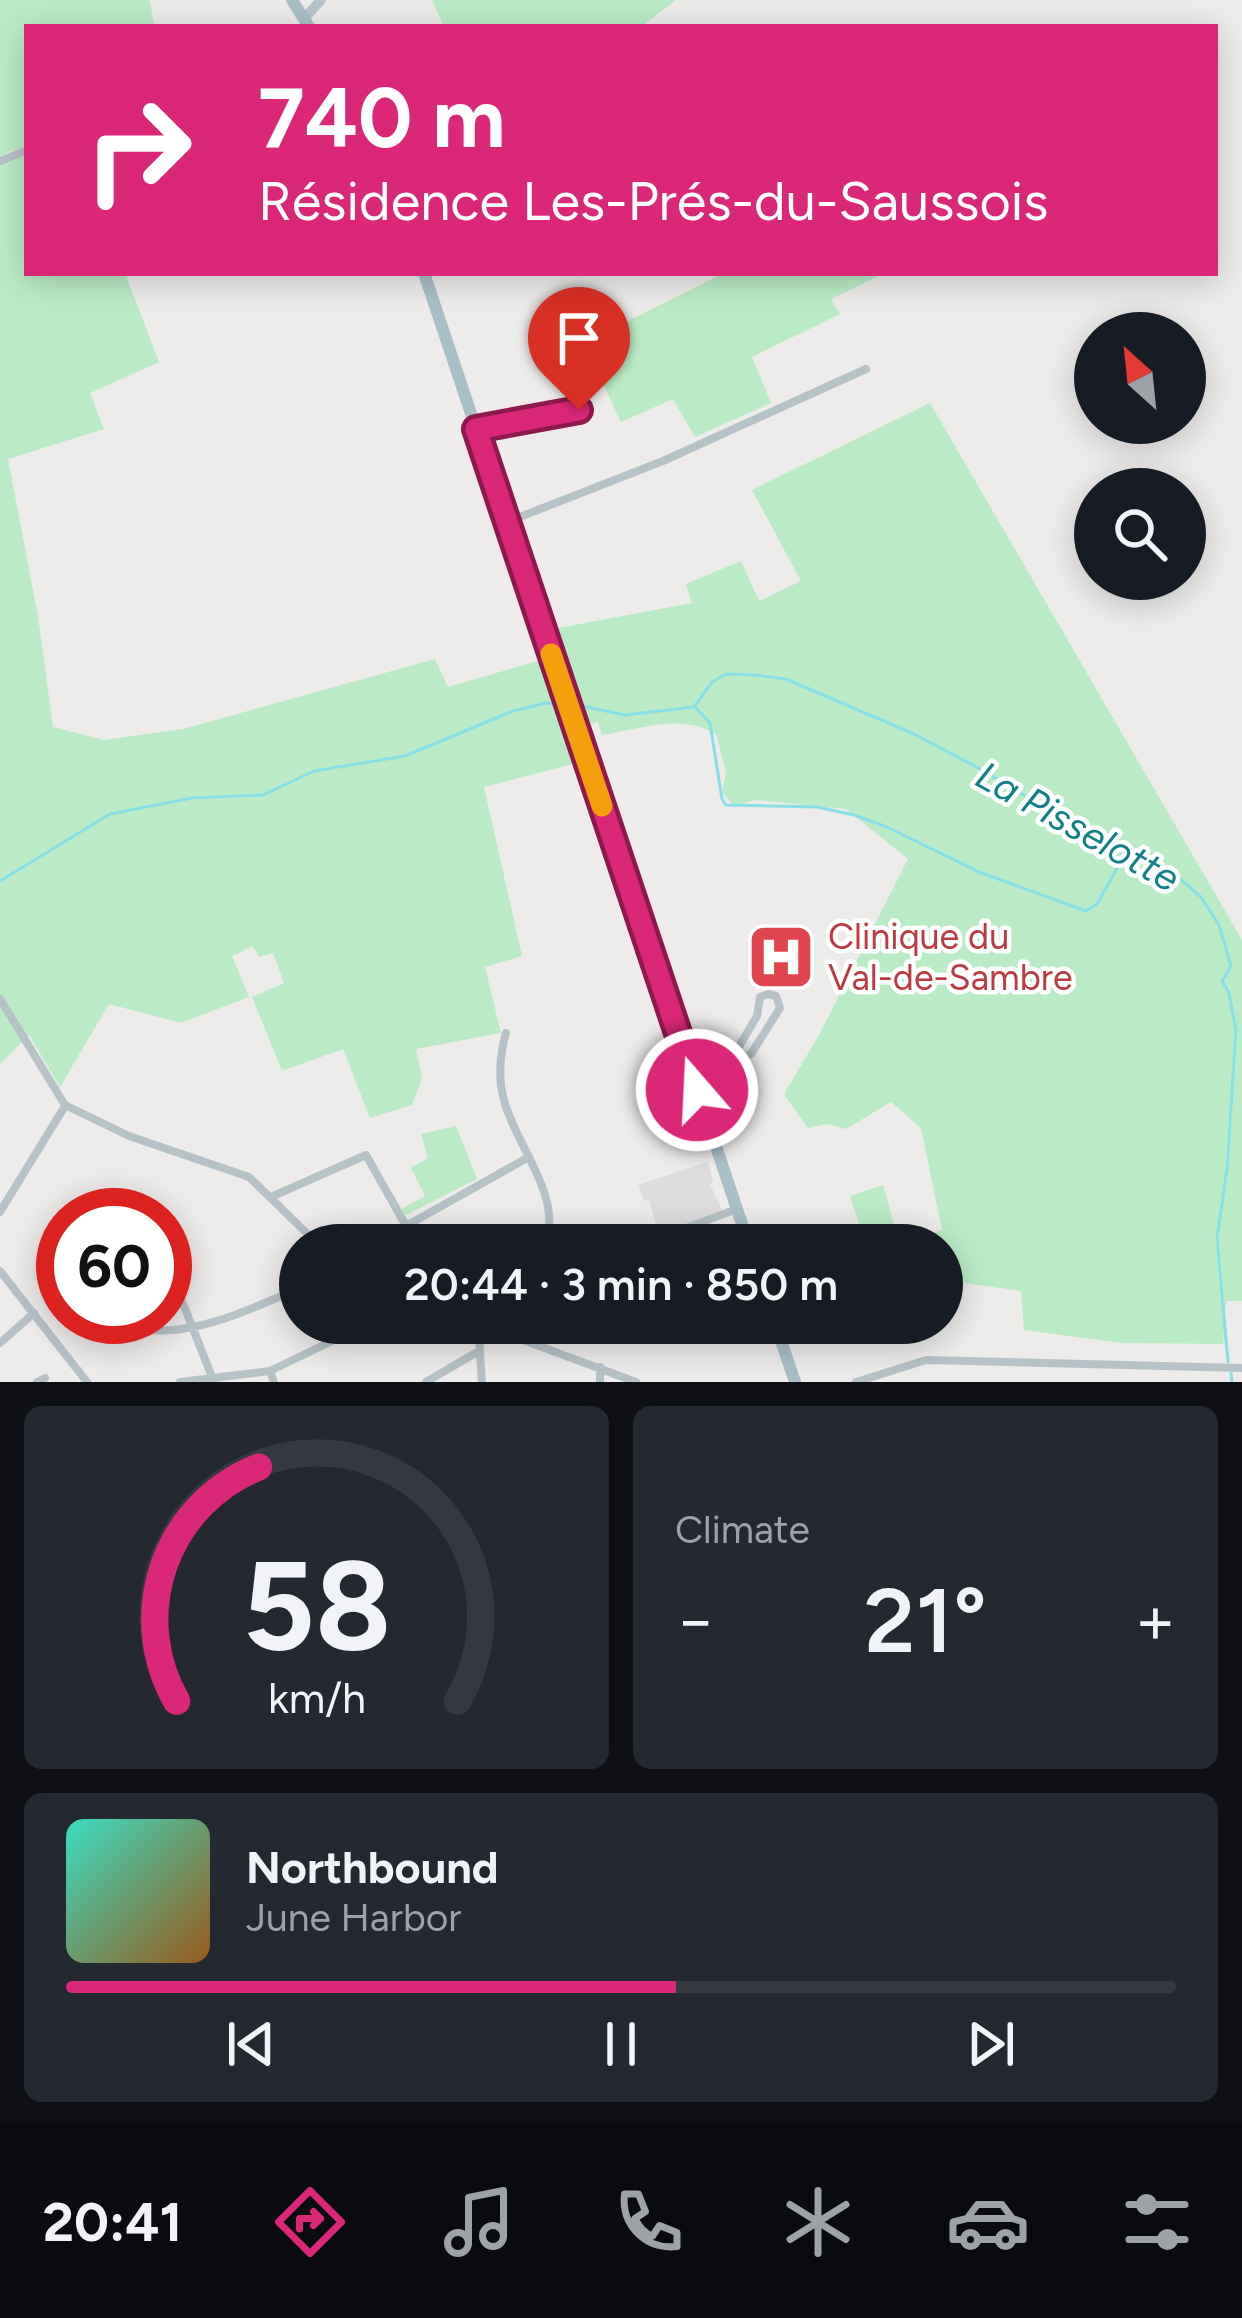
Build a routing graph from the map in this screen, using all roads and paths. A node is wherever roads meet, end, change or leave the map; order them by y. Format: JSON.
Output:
{"nodes":[{"id":1,"x":292,"y":0,"type":"edge"},
{"id":2,"x":321,"y":0,"type":"edge"},
{"id":3,"x":307,"y":23,"type":"edge"},
{"id":4,"x":425,"y":276,"type":"edge"},
{"id":5,"x":866,"y":369,"type":"dead end"},
{"id":6,"x":579,"y":410,"type":"dead end"},
{"id":7,"x":476,"y":429,"type":"junction"},
{"id":8,"x":506,"y":523,"type":"junction"},
{"id":9,"x":0,"y":999,"type":"edge"},
{"id":10,"x":760,"y":1010,"type":"junction"},
{"id":11,"x":774,"y":1015,"type":"junction"},
{"id":12,"x":506,"y":1033,"type":"dead end"},
{"id":13,"x":686,"y":1058,"type":"junction"},
{"id":14,"x":731,"y":1060,"type":"junction"},
{"id":15,"x":706,"y":1068,"type":"junction"},
{"id":16,"x":692,"y":1075,"type":"junction"},
{"id":17,"x":65,"y":1105,"type":"junction"},
{"id":18,"x":529,"y":1156,"type":"junction"},
{"id":19,"x":271,"y":1196,"type":"junction"},
{"id":20,"x":737,"y":1210,"type":"junction"},
{"id":21,"x":0,"y":1212,"type":"edge"},
{"id":22,"x":298,"y":1224,"type":"edge"},
{"id":23,"x":405,"y":1224,"type":"joint"},
{"id":24,"x":549,"y":1224,"type":"edge"},
{"id":25,"x":698,"y":1224,"type":"edge"},
{"id":26,"x":742,"y":1224,"type":"edge"},
{"id":27,"x":0,"y":1271,"type":"edge"},
{"id":28,"x":279,"y":1297,"type":"dead end"},
{"id":29,"x":34,"y":1313,"type":"junction"},
{"id":30,"x":192,"y":1326,"type":"edge"},
{"id":31,"x":192,"y":1331,"type":"edge"},
{"id":32,"x":0,"y":1342,"type":"edge"},
{"id":33,"x":325,"y":1344,"type":"edge"},
{"id":34,"x":480,"y":1344,"type":"edge"},
{"id":35,"x":538,"y":1344,"type":"edge"},
{"id":36,"x":783,"y":1344,"type":"edge"},
{"id":37,"x":479,"y":1351,"type":"junction"},
{"id":38,"x":600,"y":1367,"type":"junction"},
{"id":39,"x":1242,"y":1368,"type":"edge"},
{"id":40,"x":270,"y":1370,"type":"junction"},
{"id":41,"x":213,"y":1379,"type":"edge"},
{"id":42,"x":87,"y":1382,"type":"edge"},
{"id":43,"x":180,"y":1382,"type":"edge"},
{"id":44,"x":274,"y":1382,"type":"edge"},
{"id":45,"x":426,"y":1382,"type":"edge"},
{"id":46,"x":482,"y":1382,"type":"edge"},
{"id":47,"x":600,"y":1382,"type":"edge"},
{"id":48,"x":636,"y":1382,"type":"edge"},
{"id":49,"x":796,"y":1382,"type":"edge"},
{"id":50,"x":856,"y":1382,"type":"edge"}],
"edges":[{"from":1,"to":3,"type":"main road"},
{"from":2,"to":3,"type":"street"},
{"from":4,"to":7,"type":"main road"},
{"from":5,"to":8,"type":"street"},
{"from":6,"to":7,"type":"street"},
{"from":7,"to":8,"type":"main road"},
{"from":8,"to":13,"type":"main road"},
{"from":9,"to":17,"type":"street"},
{"from":10,"to":11,"type":"street"},
{"from":10,"to":11,"type":"street"},
{"from":10,"to":14,"type":"street"},
{"from":11,"to":14,"type":"street"},
{"from":12,"to":18,"type":"street"},
{"from":13,"to":15,"type":"street"},
{"from":13,"to":16,"type":"main road"},
{"from":14,"to":15,"type":"street"},
{"from":15,"to":16,"type":"street"},
{"from":16,"to":20,"type":"main road"},
{"from":17,"to":19,"type":"street"},
{"from":17,"to":21,"type":"street"},
{"from":18,"to":23,"type":"street"},
{"from":18,"to":24,"type":"street"},
{"from":19,"to":22,"type":"street"},
{"from":19,"to":23,"type":"street"},
{"from":20,"to":25,"type":"street"},
{"from":20,"to":26,"type":"main road"},
{"from":27,"to":29,"type":"street"},
{"from":28,"to":30,"type":"street"},
{"from":29,"to":32,"type":"street"},
{"from":29,"to":42,"type":"street"},
{"from":31,"to":41,"type":"street"},
{"from":33,"to":40,"type":"street"},
{"from":34,"to":37,"type":"street"},
{"from":35,"to":38,"type":"street"},
{"from":36,"to":49,"type":"main road"},
{"from":37,"to":45,"type":"street"},
{"from":37,"to":46,"type":"street"},
{"from":38,"to":47,"type":"street"},
{"from":38,"to":48,"type":"street"},
{"from":39,"to":50,"type":"street"},
{"from":40,"to":41,"type":"street"},
{"from":40,"to":44,"type":"street"},
{"from":41,"to":43,"type":"street"}]}
